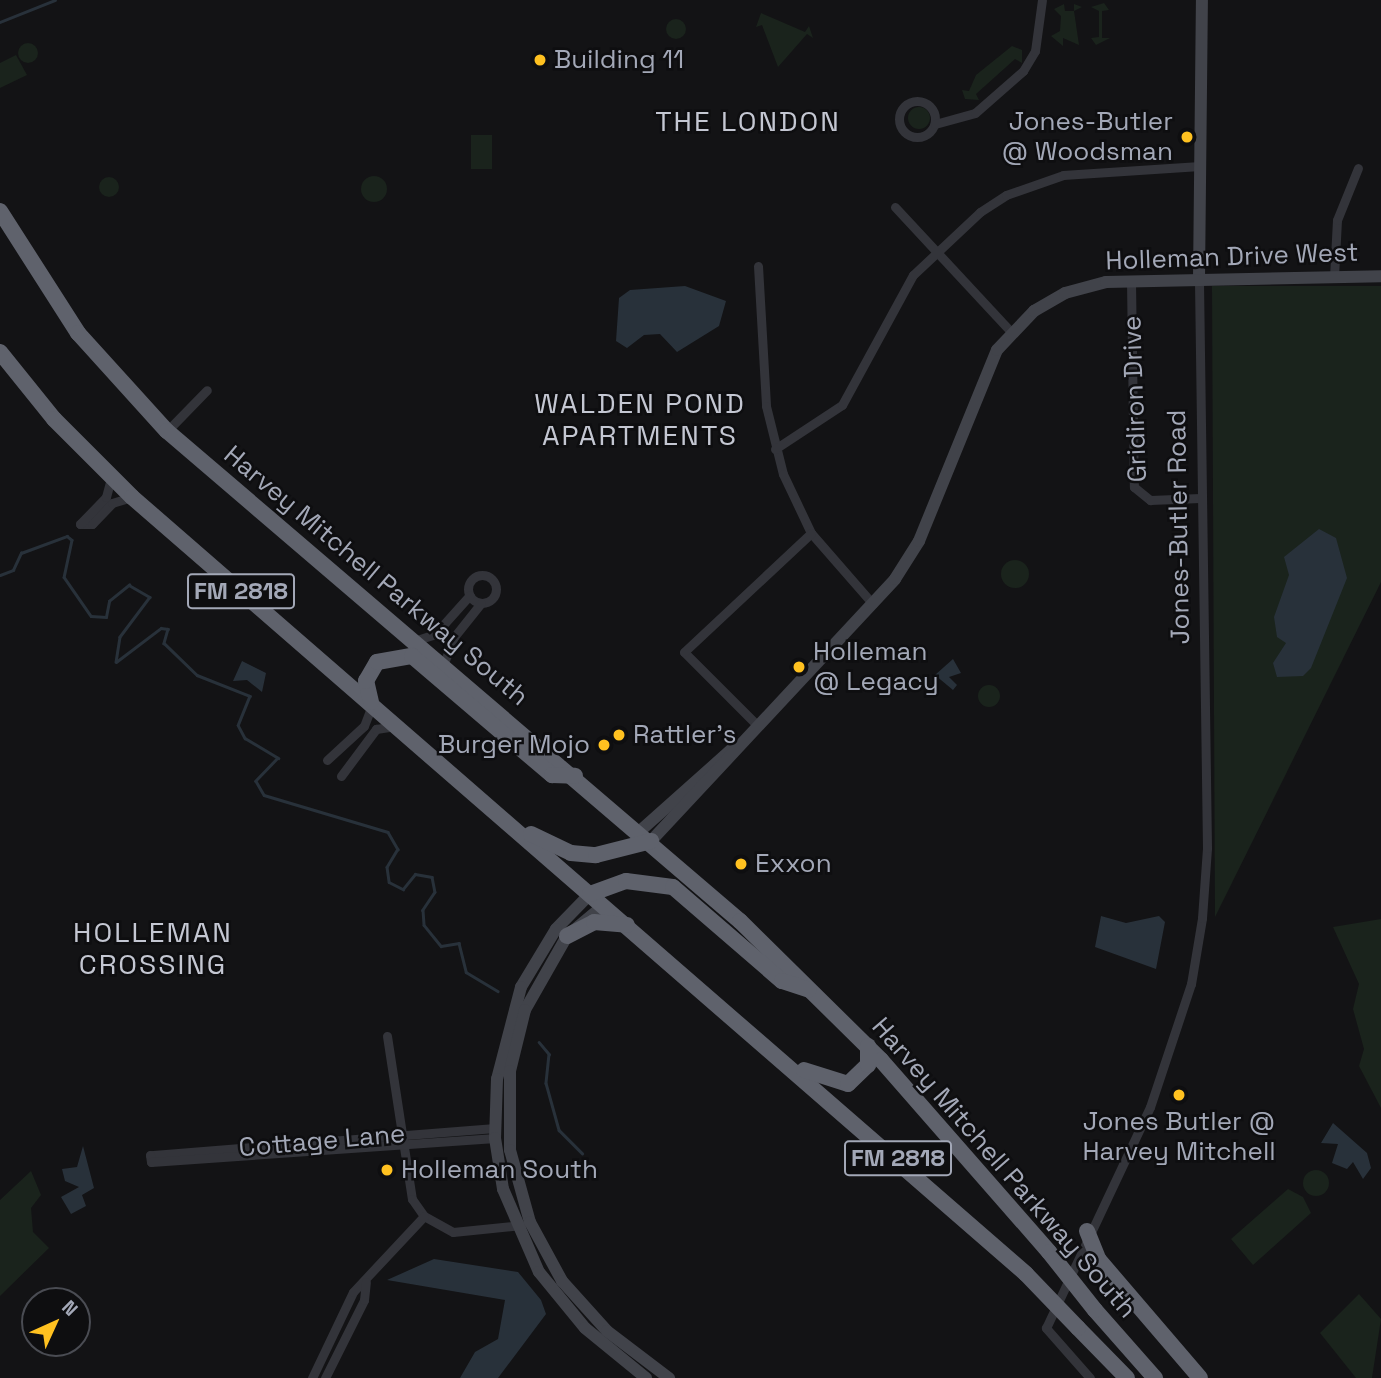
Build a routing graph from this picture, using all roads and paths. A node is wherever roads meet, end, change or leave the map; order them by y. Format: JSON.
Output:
{"nodes":[{"id":1,"x":1042,"y":0,"type":"edge"},
{"id":2,"x":1202,"y":0,"type":"edge"},
{"id":3,"x":934,"y":124,"type":"junction"},
{"id":4,"x":1200,"y":166,"type":"junction"},
{"id":5,"x":1358,"y":168,"type":"dead end"},
{"id":6,"x":895,"y":208,"type":"dead end"},
{"id":7,"x":0,"y":211,"type":"edge"},
{"id":8,"x":931,"y":252,"type":"junction"},
{"id":9,"x":758,"y":265,"type":"dead end"},
{"id":10,"x":1334,"y":276,"type":"junction"},
{"id":11,"x":1381,"y":276,"type":"edge"},
{"id":12,"x":1199,"y":279,"type":"junction"},
{"id":13,"x":1131,"y":281,"type":"junction"},
{"id":14,"x":1011,"y":332,"type":"junction"},
{"id":15,"x":0,"y":352,"type":"edge"},
{"id":16,"x":207,"y":390,"type":"dead end"},
{"id":17,"x":167,"y":431,"type":"junction"},
{"id":18,"x":775,"y":449,"type":"junction"},
{"id":19,"x":111,"y":478,"type":"junction"},
{"id":20,"x":132,"y":497,"type":"junction"},
{"id":21,"x":1200,"y":498,"type":"junction"},
{"id":22,"x":811,"y":533,"type":"junction"},
{"id":23,"x":470,"y":595,"type":"junction"},
{"id":24,"x":481,"y":603,"type":"junction"},
{"id":25,"x":873,"y":604,"type":"junction"},
{"id":26,"x":417,"y":640,"type":"junction"},
{"id":27,"x":444,"y":663,"type":"junction"},
{"id":28,"x":372,"y":705,"type":"junction"},
{"id":29,"x":757,"y":725,"type":"junction"},
{"id":30,"x":396,"y":726,"type":"junction"},
{"id":31,"x":327,"y":760,"type":"dead end"},
{"id":32,"x":341,"y":776,"type":"dead end"},
{"id":33,"x":575,"y":776,"type":"junction"},
{"id":34,"x":500,"y":815,"type":"junction"},
{"id":35,"x":645,"y":836,"type":"junction"},
{"id":36,"x":590,"y":894,"type":"junction"},
{"id":37,"x":604,"y":905,"type":"junction"},
{"id":38,"x":627,"y":925,"type":"junction"},
{"id":39,"x":567,"y":936,"type":"junction"},
{"id":40,"x":815,"y":992,"type":"junction"},
{"id":41,"x":387,"y":1036,"type":"dead end"},
{"id":42,"x":868,"y":1046,"type":"junction"},
{"id":43,"x":783,"y":1059,"type":"junction"},
{"id":44,"x":495,"y":1133,"type":"junction"},
{"id":45,"x":398,"y":1134,"type":"junction"},
{"id":46,"x":357,"y":1143,"type":"junction"},
{"id":47,"x":399,"y":1145,"type":"junction"},
{"id":48,"x":150,"y":1159,"type":"dead end"},
{"id":49,"x":424,"y":1216,"type":"junction"},
{"id":50,"x":530,"y":1222,"type":"junction"},
{"id":51,"x":517,"y":1226,"type":"junction"},
{"id":52,"x":1087,"y":1231,"type":"junction"},
{"id":53,"x":366,"y":1282,"type":"junction"},
{"id":54,"x":312,"y":1378,"type":"edge"},
{"id":55,"x":325,"y":1378,"type":"edge"},
{"id":56,"x":646,"y":1378,"type":"edge"},
{"id":57,"x":669,"y":1378,"type":"edge"},
{"id":58,"x":1090,"y":1378,"type":"edge"},
{"id":59,"x":1127,"y":1378,"type":"edge"},
{"id":60,"x":1155,"y":1378,"type":"edge"},
{"id":61,"x":1200,"y":1378,"type":"edge"}],
"edges":[{"from":1,"to":3,"type":"street"},
{"from":2,"to":4,"type":"street","name":"Jones-Butler Road"},
{"from":3,"to":3,"type":"street"},
{"from":4,"to":8,"type":"street"},
{"from":4,"to":12,"type":"street","name":"Jones-Butler Road"},
{"from":5,"to":10,"type":"street"},
{"from":6,"to":8,"type":"street"},
{"from":7,"to":17,"type":"highway","name":"Harvey Mitchell Parkway South","number":"FM 2818"},
{"from":8,"to":14,"type":"street"},
{"from":8,"to":18,"type":"street"},
{"from":9,"to":18,"type":"street"},
{"from":10,"to":11,"type":"street","name":"Holleman Drive West"},
{"from":10,"to":12,"type":"street","name":"Holleman Drive West"},
{"from":12,"to":13,"type":"street","name":"Holleman Drive West"},
{"from":12,"to":21,"type":"street","name":"Jones-Butler Road"},
{"from":13,"to":14,"type":"street","name":"Holleman Drive West"},
{"from":13,"to":21,"type":"street","name":"Gridiron Drive"},
{"from":14,"to":25,"type":"street","name":"Holleman Drive West"},
{"from":15,"to":19,"type":"highway","name":"Harvey Mitchell Parkway South","number":"FM 2818"},
{"from":16,"to":17,"type":"street"},
{"from":17,"to":26,"type":"highway","name":"Harvey Mitchell Parkway South","number":"FM 2818"},
{"from":18,"to":22,"type":"street"},
{"from":19,"to":20,"type":"highway","name":"Harvey Mitchell Parkway South","number":"FM 2818"},
{"from":19,"to":20,"type":"street"},
{"from":20,"to":28,"type":"highway","name":"Harvey Mitchell Parkway South","number":"FM 2818"},
{"from":21,"to":52,"type":"street","name":"Jones-Butler Road"},
{"from":22,"to":25,"type":"street"},
{"from":22,"to":29,"type":"street"},
{"from":23,"to":24,"type":"street"},
{"from":23,"to":24,"type":"street"},
{"from":23,"to":26,"type":"street"},
{"from":24,"to":27,"type":"street"},
{"from":25,"to":29,"type":"street","name":"Holleman Drive West"},
{"from":26,"to":27,"type":"highway","name":"Harvey Mitchell Parkway South","number":"FM 2818"},
{"from":27,"to":33,"type":"highway","name":"Harvey Mitchell Parkway South","number":"FM 2818"},
{"from":28,"to":30,"type":"highway","name":"Harvey Mitchell Parkway South","number":"FM 2818"},
{"from":28,"to":31,"type":"street"},
{"from":28,"to":33,"type":"highway"},
{"from":29,"to":35,"type":"street","name":"Holleman Drive West"},
{"from":30,"to":32,"type":"street"},
{"from":30,"to":34,"type":"highway","name":"Harvey Mitchell Parkway South","number":"FM 2818"},
{"from":33,"to":35,"type":"highway","name":"Harvey Mitchell Parkway South","number":"FM 2818"},
{"from":34,"to":35,"type":"highway"},
{"from":34,"to":36,"type":"highway","name":"Harvey Mitchell Parkway South","number":"FM 2818"},
{"from":35,"to":40,"type":"highway","name":"Harvey Mitchell Parkway South","number":"FM 2818"},
{"from":36,"to":37,"type":"highway","name":"Harvey Mitchell Parkway South","number":"FM 2818"},
{"from":36,"to":40,"type":"highway"},
{"from":36,"to":44,"type":"street"},
{"from":37,"to":38,"type":"highway","name":"Harvey Mitchell Parkway South","number":"FM 2818"},
{"from":37,"to":39,"type":"street"},
{"from":38,"to":39,"type":"highway"},
{"from":38,"to":43,"type":"highway","name":"Harvey Mitchell Parkway South","number":"FM 2818"},
{"from":39,"to":50,"type":"street"},
{"from":40,"to":42,"type":"highway","name":"Harvey Mitchell Parkway South","number":"FM 2818"},
{"from":41,"to":45,"type":"street"},
{"from":42,"to":43,"type":"highway"},
{"from":42,"to":60,"type":"highway","name":"Harvey Mitchell Parkway South","number":"FM 2818","bridge":true},
{"from":43,"to":59,"type":"highway","name":"Harvey Mitchell Parkway South","number":"FM 2818","bridge":true},
{"from":44,"to":45,"type":"street","name":"Cottage Lane"},
{"from":44,"to":47,"type":"street","name":"Cottage Lane"},
{"from":44,"to":51,"type":"street"},
{"from":45,"to":46,"type":"street","name":"Cottage Lane"},
{"from":45,"to":47,"type":"street"},
{"from":46,"to":47,"type":"street","name":"Cottage Lane"},
{"from":46,"to":48,"type":"street","name":"Cottage Lane"},
{"from":47,"to":49,"type":"street"},
{"from":49,"to":51,"type":"street"},
{"from":49,"to":53,"type":"street"},
{"from":50,"to":51,"type":"street"},
{"from":50,"to":57,"type":"street"},
{"from":51,"to":56,"type":"street"},
{"from":52,"to":58,"type":"street","name":"Jones-Butler Road"},
{"from":52,"to":61,"type":"highway"},
{"from":53,"to":54,"type":"street"},
{"from":53,"to":55,"type":"street"}]}
